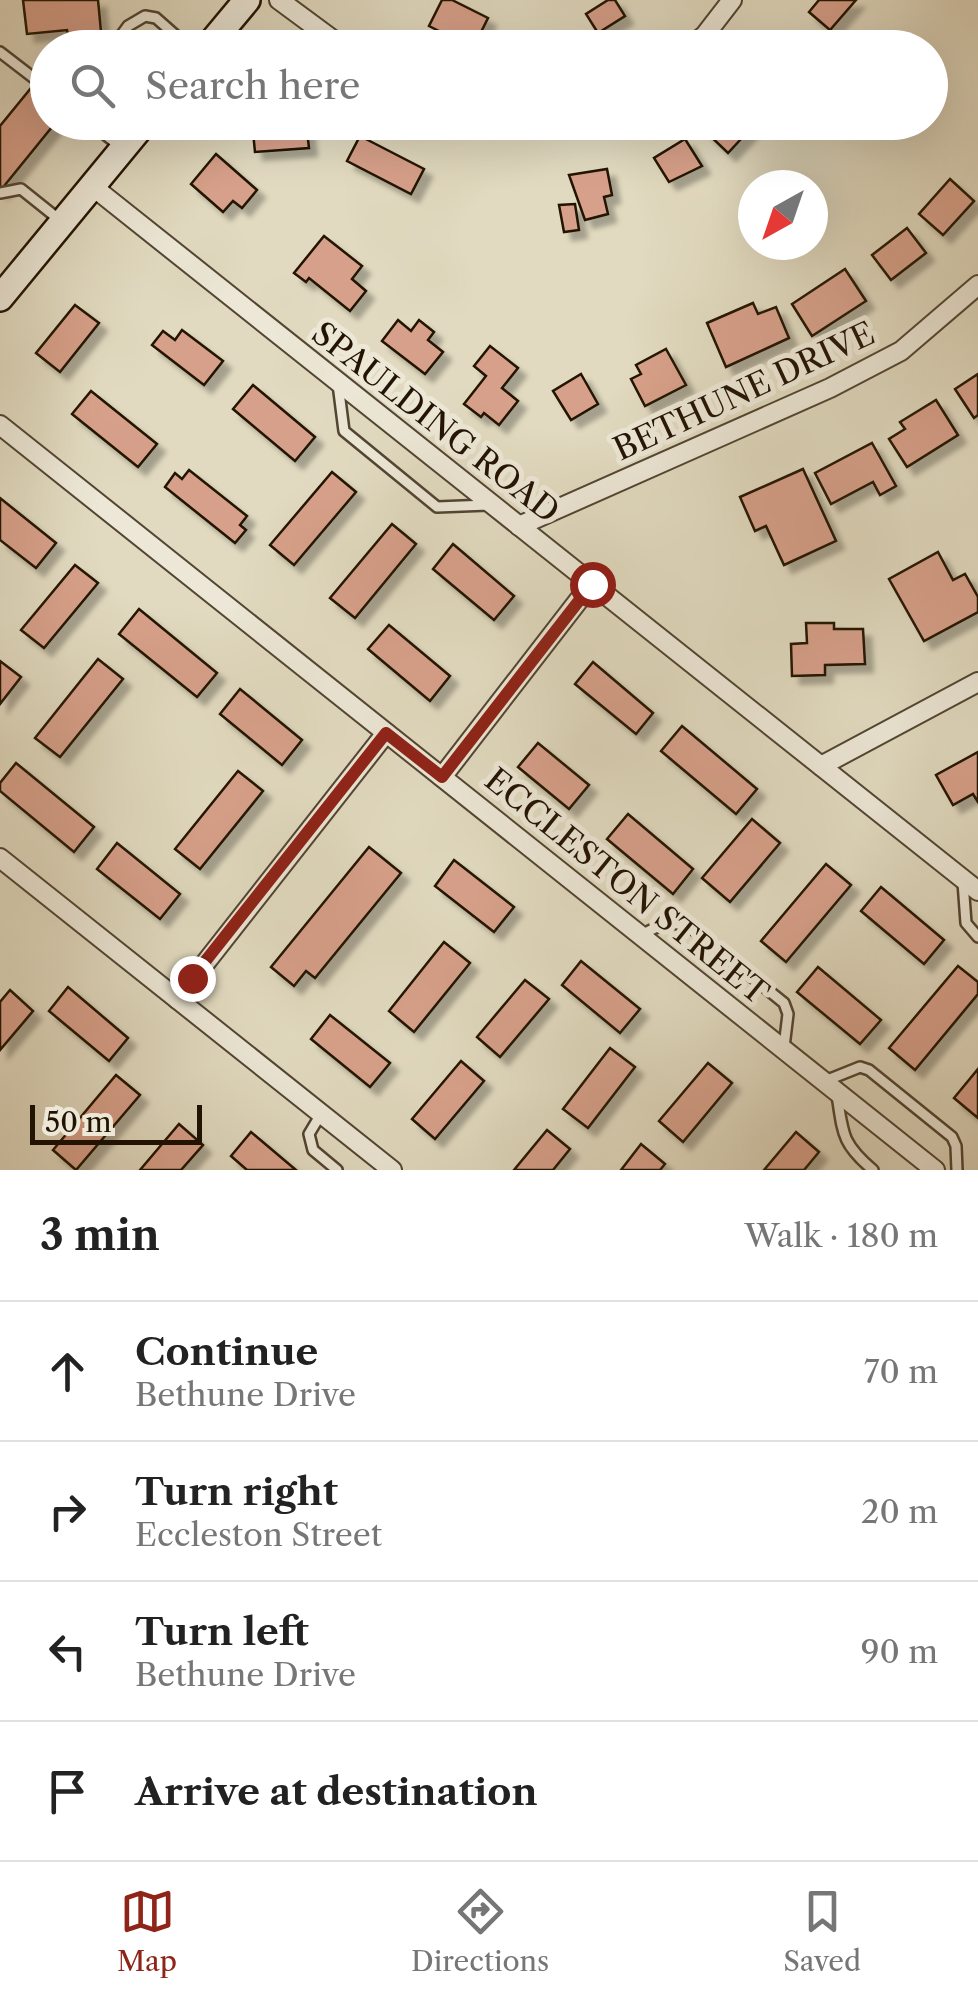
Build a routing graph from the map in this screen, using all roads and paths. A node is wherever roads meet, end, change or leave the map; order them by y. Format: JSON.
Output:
{"nodes":[{"id":1,"x":248,"y":0,"type":"edge"},
{"id":2,"x":278,"y":0,"type":"edge"},
{"id":3,"x":732,"y":0,"type":"edge"},
{"id":4,"x":125,"y":30,"type":"edge"},
{"id":5,"x":170,"y":30,"type":"edge"},
{"id":6,"x":222,"y":30,"type":"edge"},
{"id":7,"x":319,"y":30,"type":"edge"},
{"id":8,"x":709,"y":30,"type":"edge"},
{"id":9,"x":2,"y":58,"type":"edge"},
{"id":10,"x":30,"y":77,"type":"edge"},
{"id":11,"x":112,"y":140,"type":"edge"},
{"id":12,"x":130,"y":140,"type":"edge"},
{"id":13,"x":123,"y":149,"type":"junction"},
{"id":14,"x":10,"y":180,"type":"dead end"},
{"id":15,"x":92,"y":186,"type":"junction"},
{"id":16,"x":21,"y":189,"type":"junction"},
{"id":17,"x":0,"y":193,"type":"edge"},
{"id":18,"x":63,"y":222,"type":"junction"},
{"id":19,"x":978,"y":286,"type":"edge"},
{"id":20,"x":0,"y":298,"type":"edge"},
{"id":21,"x":338,"y":382,"type":"junction"},
{"id":22,"x":0,"y":425,"type":"edge"},
{"id":23,"x":492,"y":504,"type":"junction"},
{"id":24,"x":519,"y":526,"type":"junction"},
{"id":25,"x":592,"y":584,"type":"junction"},
{"id":26,"x":978,"y":682,"type":"edge"},
{"id":27,"x":386,"y":733,"type":"junction"},
{"id":28,"x":821,"y":766,"type":"junction"},
{"id":29,"x":442,"y":777,"type":"junction"},
{"id":30,"x":0,"y":858,"type":"edge"},
{"id":31,"x":970,"y":885,"type":"edge"},
{"id":32,"x":640,"y":936,"type":"junction"},
{"id":33,"x":978,"y":938,"type":"edge"},
{"id":34,"x":177,"y":998,"type":"junction"},
{"id":35,"x":784,"y":1050,"type":"junction"},
{"id":36,"x":830,"y":1087,"type":"junction"},
{"id":37,"x":321,"y":1114,"type":"junction"},
{"id":38,"x":337,"y":1170,"type":"edge"},
{"id":39,"x":392,"y":1170,"type":"edge"},
{"id":40,"x":874,"y":1170,"type":"edge"},
{"id":41,"x":934,"y":1170,"type":"edge"},
{"id":42,"x":957,"y":1170,"type":"edge"}],
"edges":[{"from":1,"to":6,"type":"street"},
{"from":2,"to":7,"type":"street"},
{"from":3,"to":8,"type":"street"},
{"from":4,"to":5,"type":"lane"},
{"from":9,"to":10,"type":"lane"},
{"from":11,"to":13,"type":"lane"},
{"from":12,"to":13,"type":"street"},
{"from":13,"to":15,"type":"street"},
{"from":14,"to":16,"type":"lane"},
{"from":15,"to":18,"type":"street"},
{"from":15,"to":21,"type":"street","name":"SPAULDING ROAD"},
{"from":16,"to":17,"type":"lane"},
{"from":16,"to":18,"type":"lane"},
{"from":18,"to":20,"type":"street"},
{"from":19,"to":24,"type":"street","name":"BETHUNE DRIVE"},
{"from":21,"to":23,"type":"street","name":"SPAULDING ROAD"},
{"from":21,"to":23,"type":"lane"},
{"from":22,"to":27,"type":"street","name":"ECCLESTON STREET"},
{"from":23,"to":24,"type":"street","name":"SPAULDING ROAD"},
{"from":24,"to":25,"type":"street","name":"SPAULDING ROAD"},
{"from":25,"to":28,"type":"street","name":"SPAULDING ROAD"},
{"from":25,"to":29,"type":"street"},
{"from":26,"to":28,"type":"street"},
{"from":27,"to":29,"type":"street","name":"ECCLESTON STREET"},
{"from":27,"to":34,"type":"street"},
{"from":28,"to":31,"type":"street","name":"SPAULDING ROAD"},
{"from":29,"to":32,"type":"street","name":"ECCLESTON STREET"},
{"from":30,"to":34,"type":"street"},
{"from":31,"to":33,"type":"lane"},
{"from":32,"to":35,"type":"street","name":"ECCLESTON STREET"},
{"from":32,"to":35,"type":"lane"},
{"from":34,"to":37,"type":"street"},
{"from":35,"to":36,"type":"street","name":"ECCLESTON STREET"},
{"from":36,"to":40,"type":"lane"},
{"from":36,"to":41,"type":"street","name":"ECCLESTON STREET"},
{"from":36,"to":42,"type":"lane"},
{"from":37,"to":38,"type":"lane"},
{"from":37,"to":39,"type":"street"}]}
